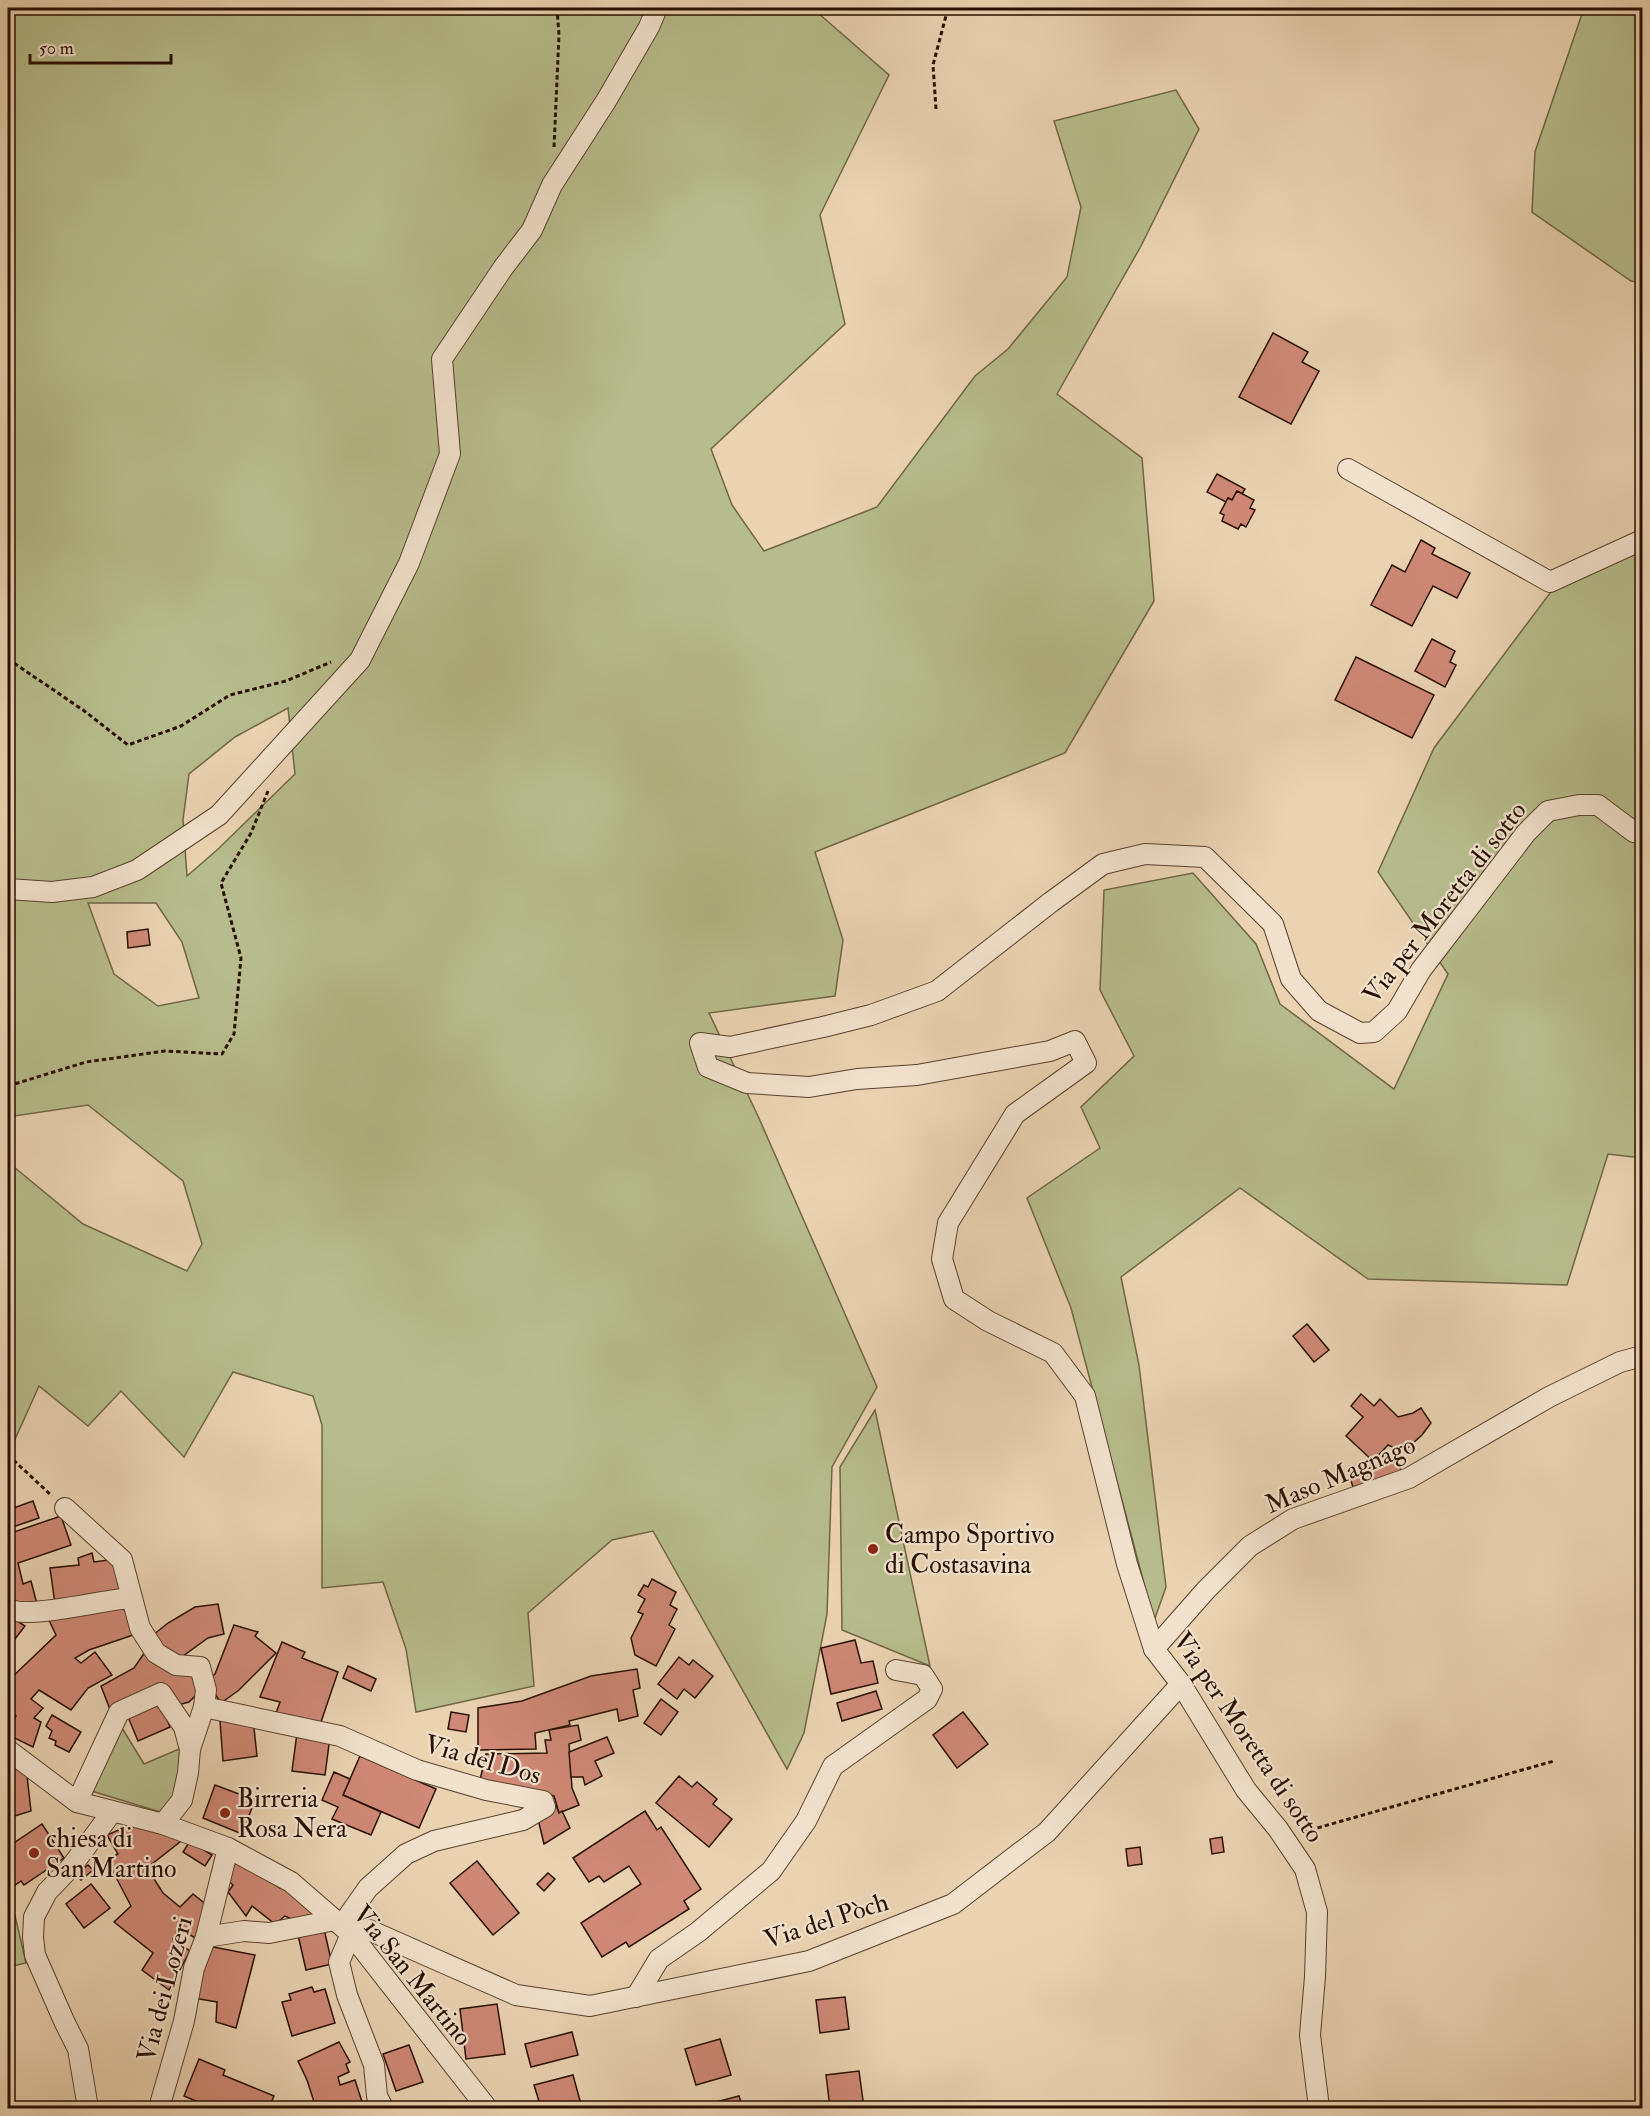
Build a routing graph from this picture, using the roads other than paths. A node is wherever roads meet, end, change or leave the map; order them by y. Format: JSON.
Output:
{"nodes":[{"id":1,"x":657,"y":8,"type":"edge"},
{"id":2,"x":1348,"y":470,"type":"dead end"},
{"id":3,"x":1642,"y":540,"type":"edge"},
{"id":4,"x":1642,"y":833,"type":"edge"},
{"id":5,"x":8,"y":889,"type":"edge"},
{"id":6,"x":1642,"y":1356,"type":"edge"},
{"id":7,"x":65,"y":1508,"type":"road end"},
{"id":8,"x":131,"y":1598,"type":"junction"},
{"id":9,"x":8,"y":1608,"type":"edge"},
{"id":10,"x":1154,"y":1649,"type":"junction"},
{"id":11,"x":896,"y":1670,"type":"dead end"},
{"id":12,"x":1181,"y":1684,"type":"junction"},
{"id":13,"x":204,"y":1707,"type":"junction"},
{"id":14,"x":190,"y":1749,"type":"junction"},
{"id":15,"x":8,"y":1750,"type":"edge"},
{"id":16,"x":77,"y":1802,"type":"junction"},
{"id":17,"x":112,"y":1812,"type":"junction"},
{"id":18,"x":163,"y":1824,"type":"junction"},
{"id":19,"x":228,"y":1848,"type":"junction"},
{"id":20,"x":342,"y":1927,"type":"junction"},
{"id":21,"x":206,"y":1937,"type":"junction"},
{"id":22,"x":636,"y":1997,"type":"junction"},
{"id":23,"x":88,"y":2109,"type":"edge"},
{"id":24,"x":159,"y":2109,"type":"edge"},
{"id":25,"x":383,"y":2109,"type":"edge"},
{"id":26,"x":487,"y":2109,"type":"edge"},
{"id":27,"x":1320,"y":2109,"type":"edge"}],
"edges":[{"from":1,"to":5,"type":"street"},
{"from":2,"to":3,"type":"street"},
{"from":4,"to":10,"type":"street","name":"Via per Moretta di sotto"},
{"from":6,"to":10,"type":"street","name":"Maso Magnago"},
{"from":7,"to":8,"type":"street"},
{"from":8,"to":9,"type":"street"},
{"from":8,"to":13,"type":"street"},
{"from":10,"to":12,"type":"street","name":"Via per Moretta di sotto"},
{"from":11,"to":22,"type":"street"},
{"from":12,"to":22,"type":"street","name":"Via del Pòch"},
{"from":12,"to":27,"type":"street","name":"Via per Moretta di sotto"},
{"from":13,"to":14,"type":"street"},
{"from":13,"to":20,"type":"street","name":"Via del Dos"},
{"from":14,"to":16,"type":"street"},
{"from":14,"to":18,"type":"street"},
{"from":15,"to":16,"type":"street"},
{"from":16,"to":17,"type":"street","name":"Via San Martino"},
{"from":17,"to":18,"type":"street","name":"Via San Martino"},
{"from":17,"to":23,"type":"street"},
{"from":18,"to":19,"type":"street","name":"Via San Martino"},
{"from":19,"to":20,"type":"street","name":"Via San Martino"},
{"from":19,"to":21,"type":"street","name":"Via dei Lozeri"},
{"from":20,"to":21,"type":"street"},
{"from":20,"to":22,"type":"street","name":"Via del Pòch"},
{"from":20,"to":25,"type":"street"},
{"from":20,"to":26,"type":"street","name":"Via San Martino"},
{"from":21,"to":24,"type":"street","name":"Via dei Lozeri"}]}
